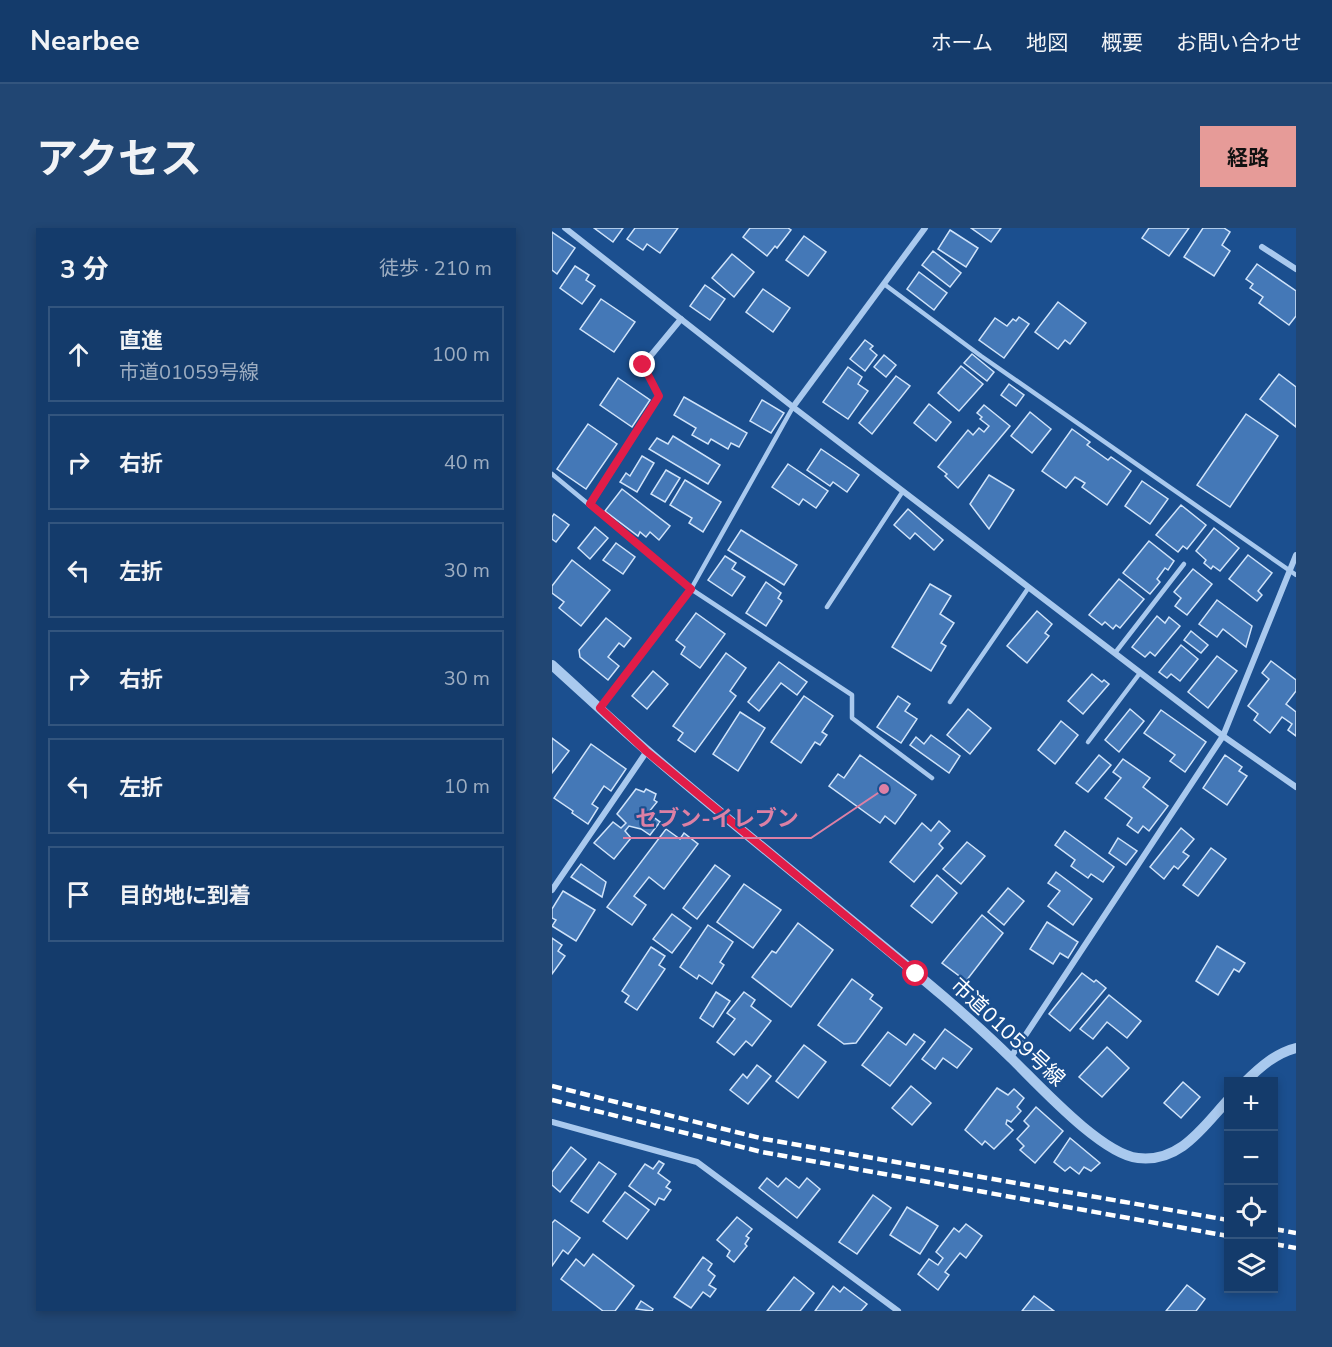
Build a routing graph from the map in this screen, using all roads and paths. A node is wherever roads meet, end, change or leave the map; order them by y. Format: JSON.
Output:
{"nodes":[{"id":1,"x":565,"y":228,"type":"edge"},
{"id":2,"x":925,"y":228,"type":"edge"},
{"id":3,"x":1263,"y":247,"type":"dead end"},
{"id":4,"x":1296,"y":269,"type":"edge"},
{"id":5,"x":884,"y":284,"type":"junction"},
{"id":6,"x":681,"y":319,"type":"junction"},
{"id":7,"x":794,"y":407,"type":"junction"},
{"id":8,"x":552,"y":474,"type":"edge"},
{"id":9,"x":903,"y":491,"type":"junction"},
{"id":10,"x":590,"y":504,"type":"junction"},
{"id":11,"x":1296,"y":555,"type":"edge"},
{"id":12,"x":1184,"y":564,"type":"dead end"},
{"id":13,"x":1290,"y":570,"type":"junction"},
{"id":14,"x":1296,"y":575,"type":"edge"},
{"id":15,"x":1029,"y":587,"type":"junction"},
{"id":16,"x":691,"y":589,"type":"junction"},
{"id":17,"x":826,"y":607,"type":"dead end"},
{"id":18,"x":1115,"y":653,"type":"junction"},
{"id":19,"x":552,"y":665,"type":"edge"},
{"id":20,"x":1140,"y":673,"type":"junction"},
{"id":21,"x":950,"y":702,"type":"dead end"},
{"id":22,"x":600,"y":708,"type":"junction"},
{"id":23,"x":1223,"y":736,"type":"junction"},
{"id":24,"x":1088,"y":742,"type":"dead end"},
{"id":25,"x":646,"y":751,"type":"junction"},
{"id":26,"x":932,"y":778,"type":"dead end"},
{"id":27,"x":1296,"y":787,"type":"edge"},
{"id":28,"x":552,"y":890,"type":"edge"},
{"id":29,"x":1296,"y":1048,"type":"edge"},
{"id":30,"x":1011,"y":1057,"type":"junction"},
{"id":31,"x":1250,"y":1077,"type":"edge"},
{"id":32,"x":1224,"y":1104,"type":"edge"},
{"id":33,"x":552,"y":1122,"type":"edge"},
{"id":34,"x":898,"y":1311,"type":"edge"}],
"edges":[{"from":1,"to":6,"type":"street"},
{"from":2,"to":5,"type":"street"},
{"from":3,"to":4,"type":"street"},
{"from":5,"to":7,"type":"street"},
{"from":5,"to":13,"type":"lane"},
{"from":6,"to":7,"type":"street"},
{"from":6,"to":10,"type":"street"},
{"from":7,"to":9,"type":"street"},
{"from":7,"to":16,"type":"lane"},
{"from":8,"to":10,"type":"lane"},
{"from":9,"to":15,"type":"street"},
{"from":9,"to":17,"type":"lane"},
{"from":10,"to":16,"type":"lane"},
{"from":11,"to":13,"type":"street"},
{"from":12,"to":18,"type":"lane"},
{"from":13,"to":14,"type":"lane"},
{"from":13,"to":23,"type":"street"},
{"from":15,"to":18,"type":"street"},
{"from":15,"to":21,"type":"lane"},
{"from":16,"to":22,"type":"lane"},
{"from":16,"to":26,"type":"lane"},
{"from":18,"to":20,"type":"street"},
{"from":19,"to":22,"type":"street","name":"市道01059号線"},
{"from":20,"to":23,"type":"street"},
{"from":20,"to":24,"type":"lane"},
{"from":22,"to":25,"type":"street","name":"市道01059号線"},
{"from":23,"to":27,"type":"street"},
{"from":23,"to":30,"type":"street"},
{"from":25,"to":28,"type":"street"},
{"from":25,"to":30,"type":"street","name":"市道01059号線"},
{"from":29,"to":31,"type":"street"},
{"from":30,"to":32,"type":"street","name":"市道01059号線"},
{"from":33,"to":34,"type":"street"}]}
